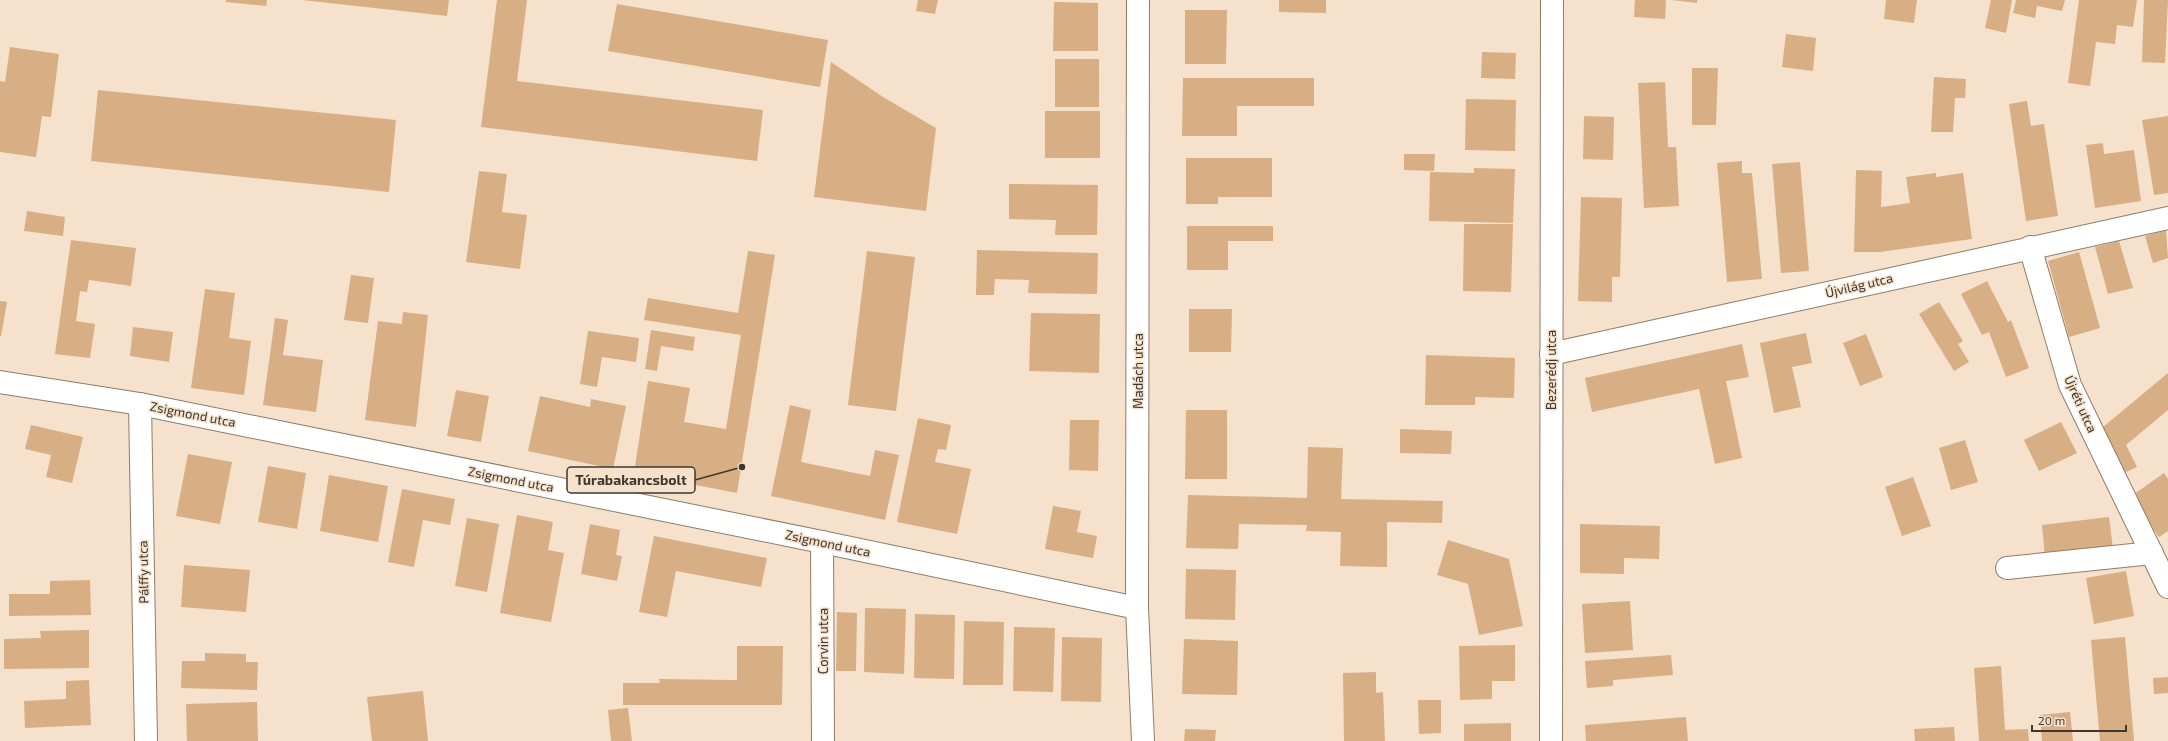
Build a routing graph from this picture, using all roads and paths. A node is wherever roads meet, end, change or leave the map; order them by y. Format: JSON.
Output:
{"nodes":[{"id":1,"x":1138,"y":0,"type":"edge"},
{"id":2,"x":1552,"y":0,"type":"edge"},
{"id":3,"x":2168,"y":218,"type":"edge"},
{"id":4,"x":2030,"y":247,"type":"junction"},
{"id":5,"x":1550,"y":354,"type":"junction"},
{"id":6,"x":0,"y":382,"type":"edge"},
{"id":7,"x":140,"y":404,"type":"junction"},
{"id":8,"x":822,"y":542,"type":"junction"},
{"id":9,"x":2152,"y":553,"type":"junction"},
{"id":10,"x":2007,"y":568,"type":"dead end"},
{"id":11,"x":2168,"y":587,"type":"edge"},
{"id":12,"x":1137,"y":608,"type":"junction"},
{"id":13,"x":146,"y":741,"type":"edge"},
{"id":14,"x":823,"y":741,"type":"edge"},
{"id":15,"x":1143,"y":741,"type":"edge"},
{"id":16,"x":1551,"y":741,"type":"edge"}],
"edges":[{"from":1,"to":12,"type":"street","name":"Madách utca"},
{"from":2,"to":5,"type":"street","name":"Bezerédj utca"},
{"from":3,"to":4,"type":"street","name":"Újvilág utca"},
{"from":4,"to":5,"type":"street","name":"Újvilág utca"},
{"from":4,"to":9,"type":"street","name":"Újréti utca"},
{"from":5,"to":16,"type":"street","name":"Bezerédj utca"},
{"from":6,"to":7,"type":"street","name":"Zsigmond utca"},
{"from":7,"to":8,"type":"street","name":"Zsigmond utca"},
{"from":7,"to":13,"type":"street","name":"Pálffy utca"},
{"from":8,"to":12,"type":"street","name":"Zsigmond utca"},
{"from":8,"to":14,"type":"street","name":"Corvin utca"},
{"from":9,"to":10,"type":"street"},
{"from":9,"to":11,"type":"street","name":"Újréti utca"},
{"from":12,"to":15,"type":"street","name":"Madách utca"}]}
